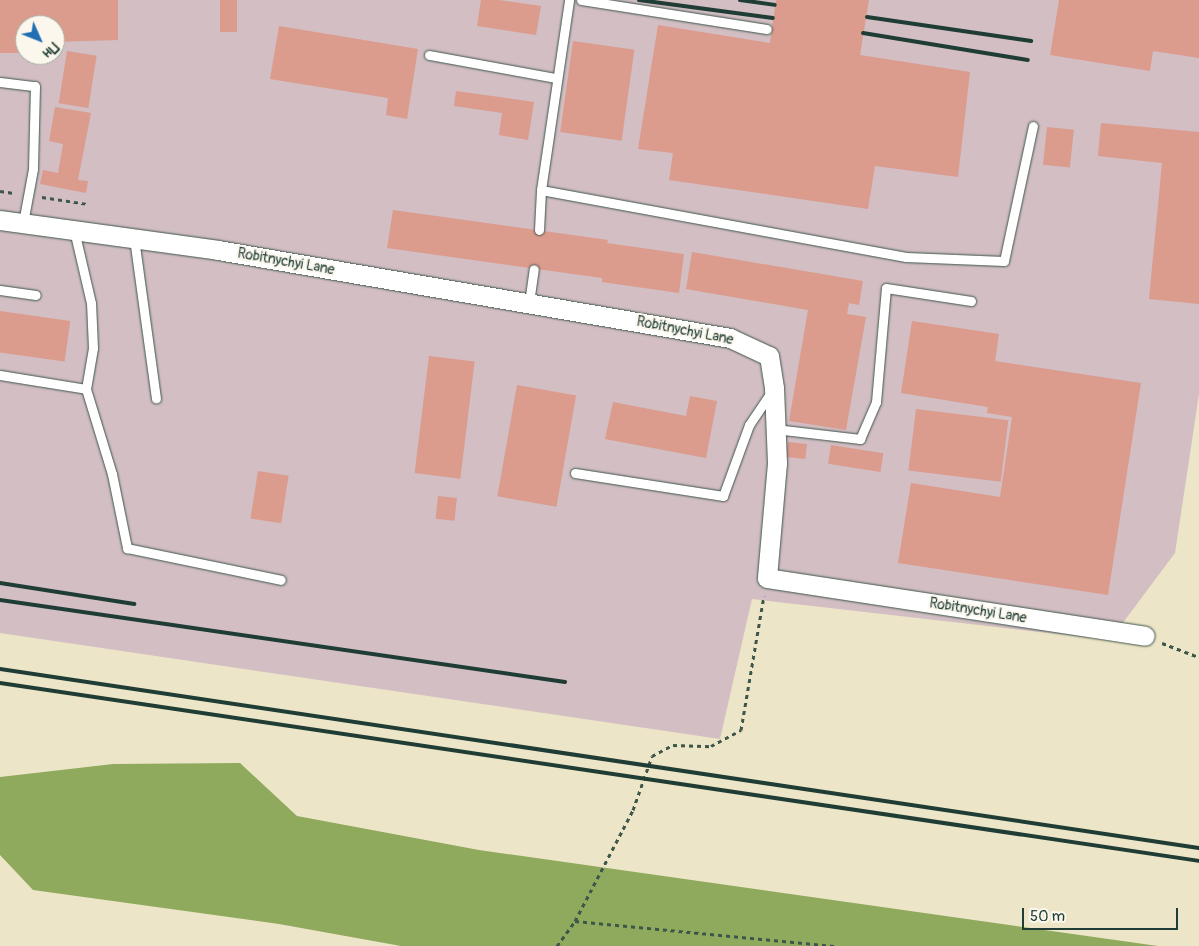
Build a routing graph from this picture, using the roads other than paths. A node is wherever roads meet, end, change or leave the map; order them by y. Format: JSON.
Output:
{"nodes":[{"id":1,"x":569,"y":0,"type":"edge"},
{"id":2,"x":581,"y":0,"type":"edge"},
{"id":3,"x":767,"y":29,"type":"dead end"},
{"id":4,"x":429,"y":55,"type":"dead end"},
{"id":5,"x":556,"y":78,"type":"junction"},
{"id":6,"x":0,"y":82,"type":"edge"},
{"id":7,"x":1033,"y":126,"type":"dead end"},
{"id":8,"x":541,"y":190,"type":"junction"},
{"id":9,"x":0,"y":220,"type":"edge"},
{"id":10,"x":23,"y":223,"type":"junction"},
{"id":11,"x":74,"y":230,"type":"junction"},
{"id":12,"x":539,"y":230,"type":"dead end"},
{"id":13,"x":134,"y":238,"type":"junction"},
{"id":14,"x":534,"y":269,"type":"dead end"},
{"id":15,"x":0,"y":290,"type":"edge"},
{"id":16,"x":36,"y":295,"type":"dead end"},
{"id":17,"x":971,"y":301,"type":"dead end"},
{"id":18,"x":529,"y":303,"type":"junction"},
{"id":19,"x":0,"y":375,"type":"edge"},
{"id":20,"x":774,"y":388,"type":"junction"},
{"id":21,"x":86,"y":389,"type":"junction"},
{"id":22,"x":156,"y":398,"type":"dead end"},
{"id":23,"x":775,"y":429,"type":"junction"},
{"id":24,"x":575,"y":473,"type":"dead end"},
{"id":25,"x":281,"y":580,"type":"dead end"},
{"id":26,"x":1146,"y":636,"type":"road end"}],
"edges":[{"from":1,"to":5,"type":"lane"},
{"from":2,"to":3,"type":"lane"},
{"from":4,"to":5,"type":"lane"},
{"from":5,"to":8,"type":"lane"},
{"from":6,"to":10,"type":"lane"},
{"from":7,"to":8,"type":"lane"},
{"from":8,"to":12,"type":"lane"},
{"from":9,"to":10,"type":"street","name":"Robitnychyi Lane"},
{"from":10,"to":11,"type":"street","name":"Robitnychyi Lane"},
{"from":11,"to":13,"type":"street","name":"Robitnychyi Lane"},
{"from":11,"to":21,"type":"lane"},
{"from":13,"to":18,"type":"street","name":"Robitnychyi Lane"},
{"from":13,"to":22,"type":"lane"},
{"from":14,"to":18,"type":"lane"},
{"from":15,"to":16,"type":"lane"},
{"from":17,"to":23,"type":"lane"},
{"from":18,"to":20,"type":"street","name":"Robitnychyi Lane"},
{"from":19,"to":21,"type":"lane"},
{"from":20,"to":23,"type":"street","name":"Robitnychyi Lane"},
{"from":20,"to":24,"type":"lane"},
{"from":21,"to":25,"type":"lane"},
{"from":23,"to":26,"type":"street","name":"Robitnychyi Lane"}]}
